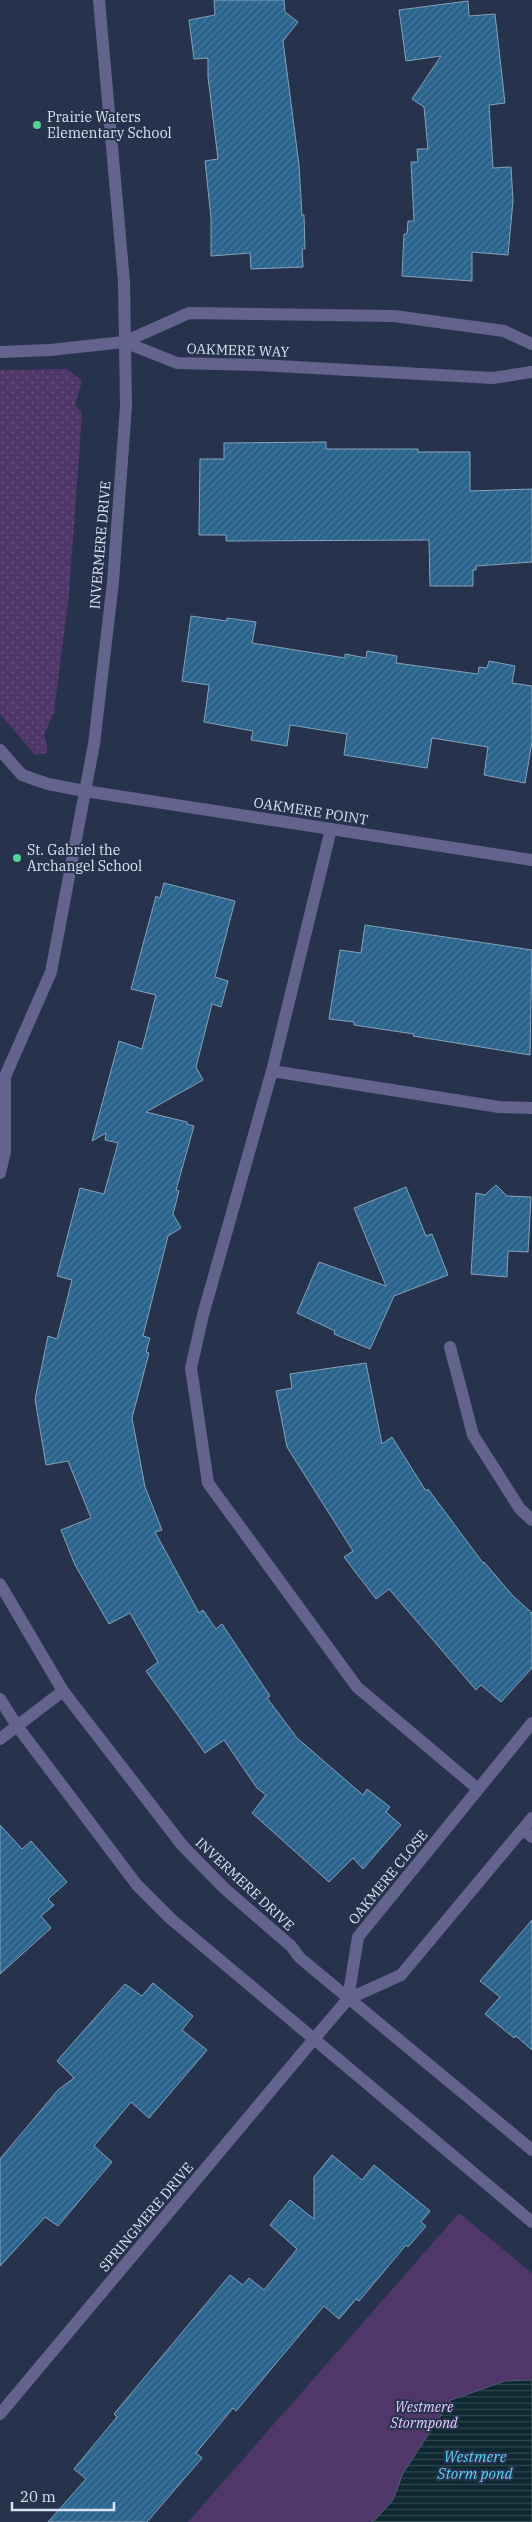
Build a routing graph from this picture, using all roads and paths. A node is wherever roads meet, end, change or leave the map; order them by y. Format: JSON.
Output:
{"nodes":[{"id":1,"x":99,"y":0,"type":"edge"},
{"id":2,"x":124,"y":342,"type":"junction"},
{"id":3,"x":532,"y":344,"type":"edge"},
{"id":4,"x":0,"y":352,"type":"edge"},
{"id":5,"x":532,"y":372,"type":"edge"},
{"id":6,"x":0,"y":750,"type":"edge"},
{"id":7,"x":86,"y":791,"type":"junction"},
{"id":8,"x":331,"y":829,"type":"junction"},
{"id":9,"x":532,"y":860,"type":"edge"},
{"id":10,"x":272,"y":1071,"type":"junction"},
{"id":11,"x":3,"y":1083,"type":"edge"},
{"id":12,"x":532,"y":1108,"type":"edge"},
{"id":13,"x":0,"y":1173,"type":"edge"},
{"id":14,"x":450,"y":1347,"type":"dead end"},
{"id":15,"x":532,"y":1520,"type":"edge"},
{"id":16,"x":0,"y":1584,"type":"edge"},
{"id":17,"x":63,"y":1691,"type":"junction"},
{"id":18,"x":0,"y":1699,"type":"edge"},
{"id":19,"x":532,"y":1722,"type":"edge"},
{"id":20,"x":17,"y":1726,"type":"junction"},
{"id":21,"x":0,"y":1739,"type":"edge"},
{"id":22,"x":478,"y":1789,"type":"junction"},
{"id":23,"x":532,"y":1818,"type":"edge"},
{"id":24,"x":528,"y":1833,"type":"edge"},
{"id":25,"x":348,"y":1999,"type":"junction"},
{"id":26,"x":314,"y":2039,"type":"junction"},
{"id":27,"x":532,"y":2150,"type":"edge"},
{"id":28,"x":532,"y":2222,"type":"edge"},
{"id":29,"x":0,"y":2414,"type":"edge"}],
"edges":[{"from":1,"to":2,"type":"street","name":"INVERMERE DRIVE"},
{"from":2,"to":3,"type":"street"},
{"from":2,"to":4,"type":"street"},
{"from":2,"to":5,"type":"street","name":"OAKMERE WAY"},
{"from":2,"to":7,"type":"street","name":"INVERMERE DRIVE"},
{"from":6,"to":7,"type":"street","name":"OAKMERE POINT"},
{"from":7,"to":8,"type":"street","name":"OAKMERE POINT"},
{"from":7,"to":11,"type":"street","name":"INVERMERE DRIVE"},
{"from":8,"to":9,"type":"street","name":"OAKMERE POINT"},
{"from":8,"to":10,"type":"street"},
{"from":10,"to":12,"type":"street"},
{"from":10,"to":22,"type":"street"},
{"from":11,"to":13,"type":"street","name":"INVERMERE DRIVE"},
{"from":14,"to":15,"type":"street"},
{"from":16,"to":17,"type":"street","name":"INVERMERE DRIVE"},
{"from":17,"to":20,"type":"street"},
{"from":17,"to":25,"type":"street","name":"INVERMERE DRIVE"},
{"from":18,"to":20,"type":"street"},
{"from":19,"to":22,"type":"street","name":"OAKMERE CLOSE"},
{"from":20,"to":21,"type":"street"},
{"from":20,"to":26,"type":"street"},
{"from":22,"to":25,"type":"street","name":"OAKMERE CLOSE"},
{"from":23,"to":24,"type":"street"},
{"from":24,"to":25,"type":"street"},
{"from":25,"to":26,"type":"street","name":"SPRINGMERE DRIVE"},
{"from":25,"to":27,"type":"street","name":"INVERMERE DRIVE"},
{"from":26,"to":28,"type":"street"},
{"from":26,"to":29,"type":"street","name":"SPRINGMERE DRIVE"}]}
